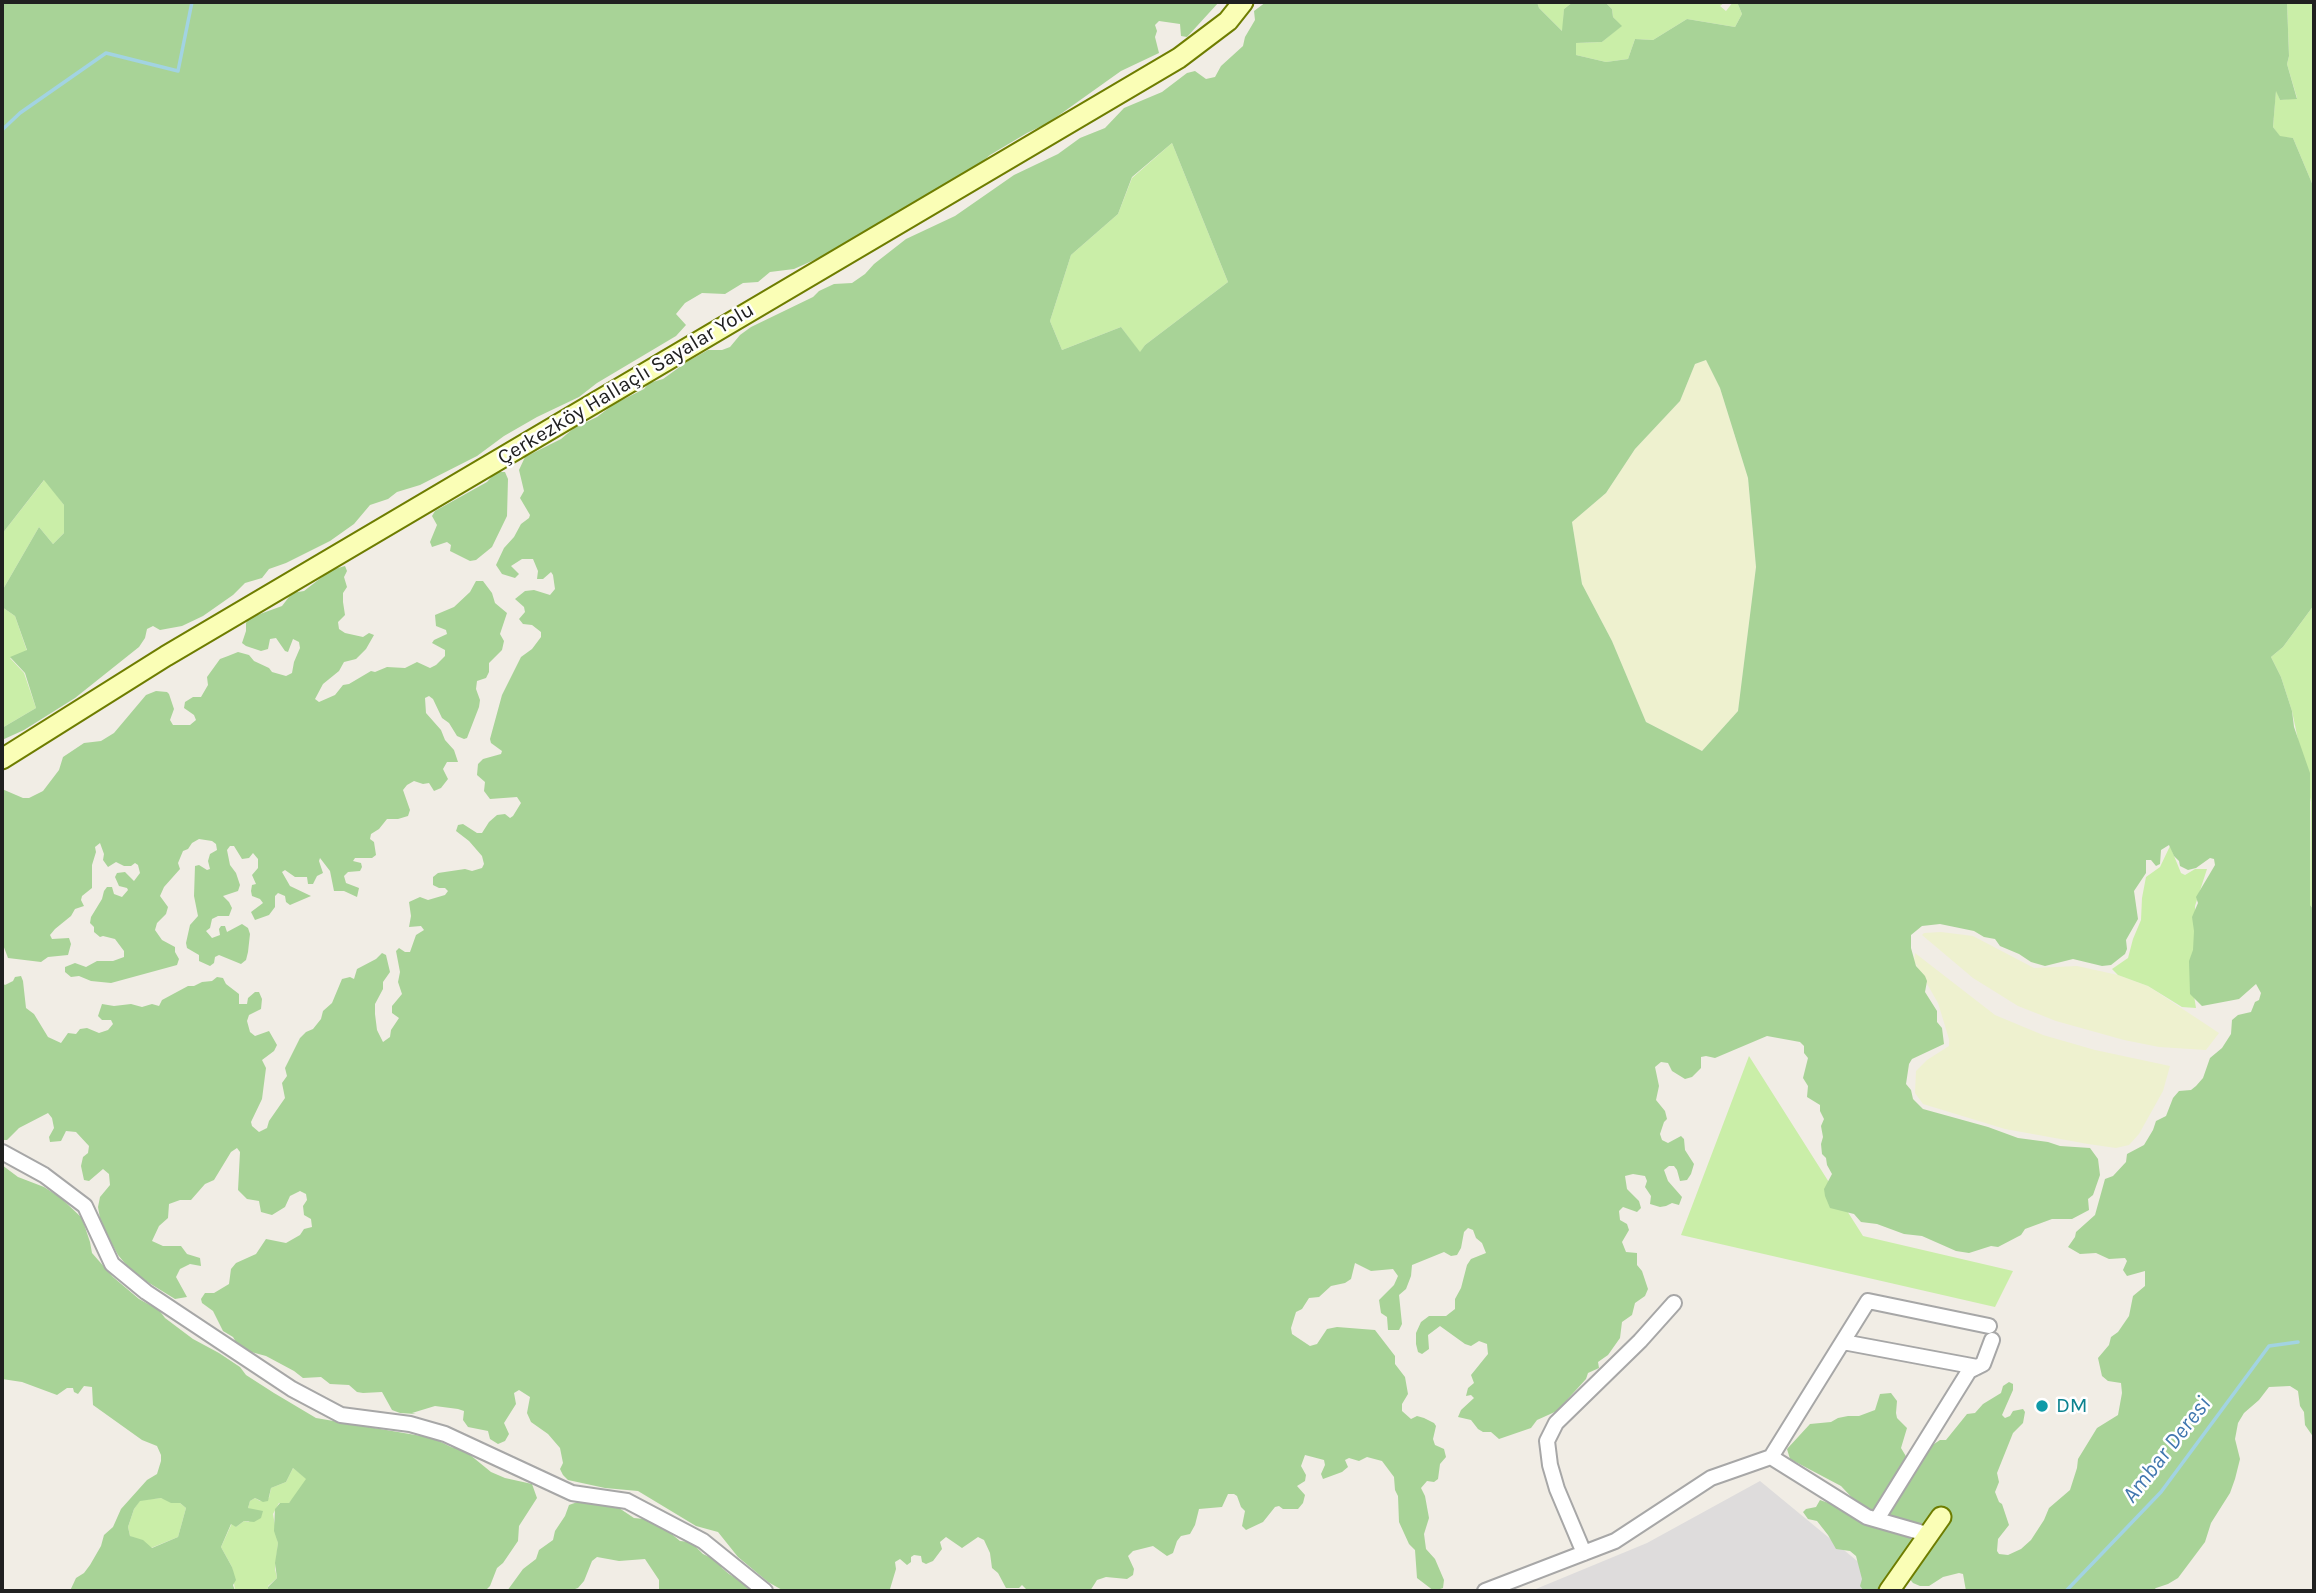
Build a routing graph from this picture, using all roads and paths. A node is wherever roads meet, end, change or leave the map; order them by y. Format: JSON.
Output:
{"nodes":[{"id":1,"x":1243,"y":2,"type":"edge"},
{"id":2,"x":2,"y":759,"type":"edge"},
{"id":3,"x":2,"y":1152,"type":"edge"},
{"id":4,"x":1674,"y":1303,"type":"dead end"},
{"id":5,"x":1843,"y":1342,"type":"junction"},
{"id":6,"x":1977,"y":1367,"type":"junction"},
{"id":7,"x":1771,"y":1457,"type":"junction"},
{"id":8,"x":1941,"y":1517,"type":"dead end"},
{"id":9,"x":1877,"y":1519,"type":"junction"},
{"id":10,"x":1930,"y":1535,"type":"junction"},
{"id":11,"x":1584,"y":1553,"type":"junction"},
{"id":12,"x":765,"y":1591,"type":"edge"},
{"id":13,"x":1485,"y":1591,"type":"edge"},
{"id":14,"x":1889,"y":1591,"type":"edge"}],
"edges":[{"from":1,"to":2,"type":"main road","name":"Çerkezköy Hallaçlı Sayalar Yolu"},
{"from":3,"to":12,"type":"street"},
{"from":4,"to":11,"type":"street"},
{"from":5,"to":6,"type":"street"},
{"from":5,"to":6,"type":"street"},
{"from":5,"to":7,"type":"street"},
{"from":6,"to":9,"type":"street"},
{"from":7,"to":9,"type":"street"},
{"from":7,"to":11,"type":"street"},
{"from":8,"to":10,"type":"main road"},
{"from":9,"to":10,"type":"street"},
{"from":10,"to":14,"type":"main road"},
{"from":11,"to":13,"type":"street"}]}
